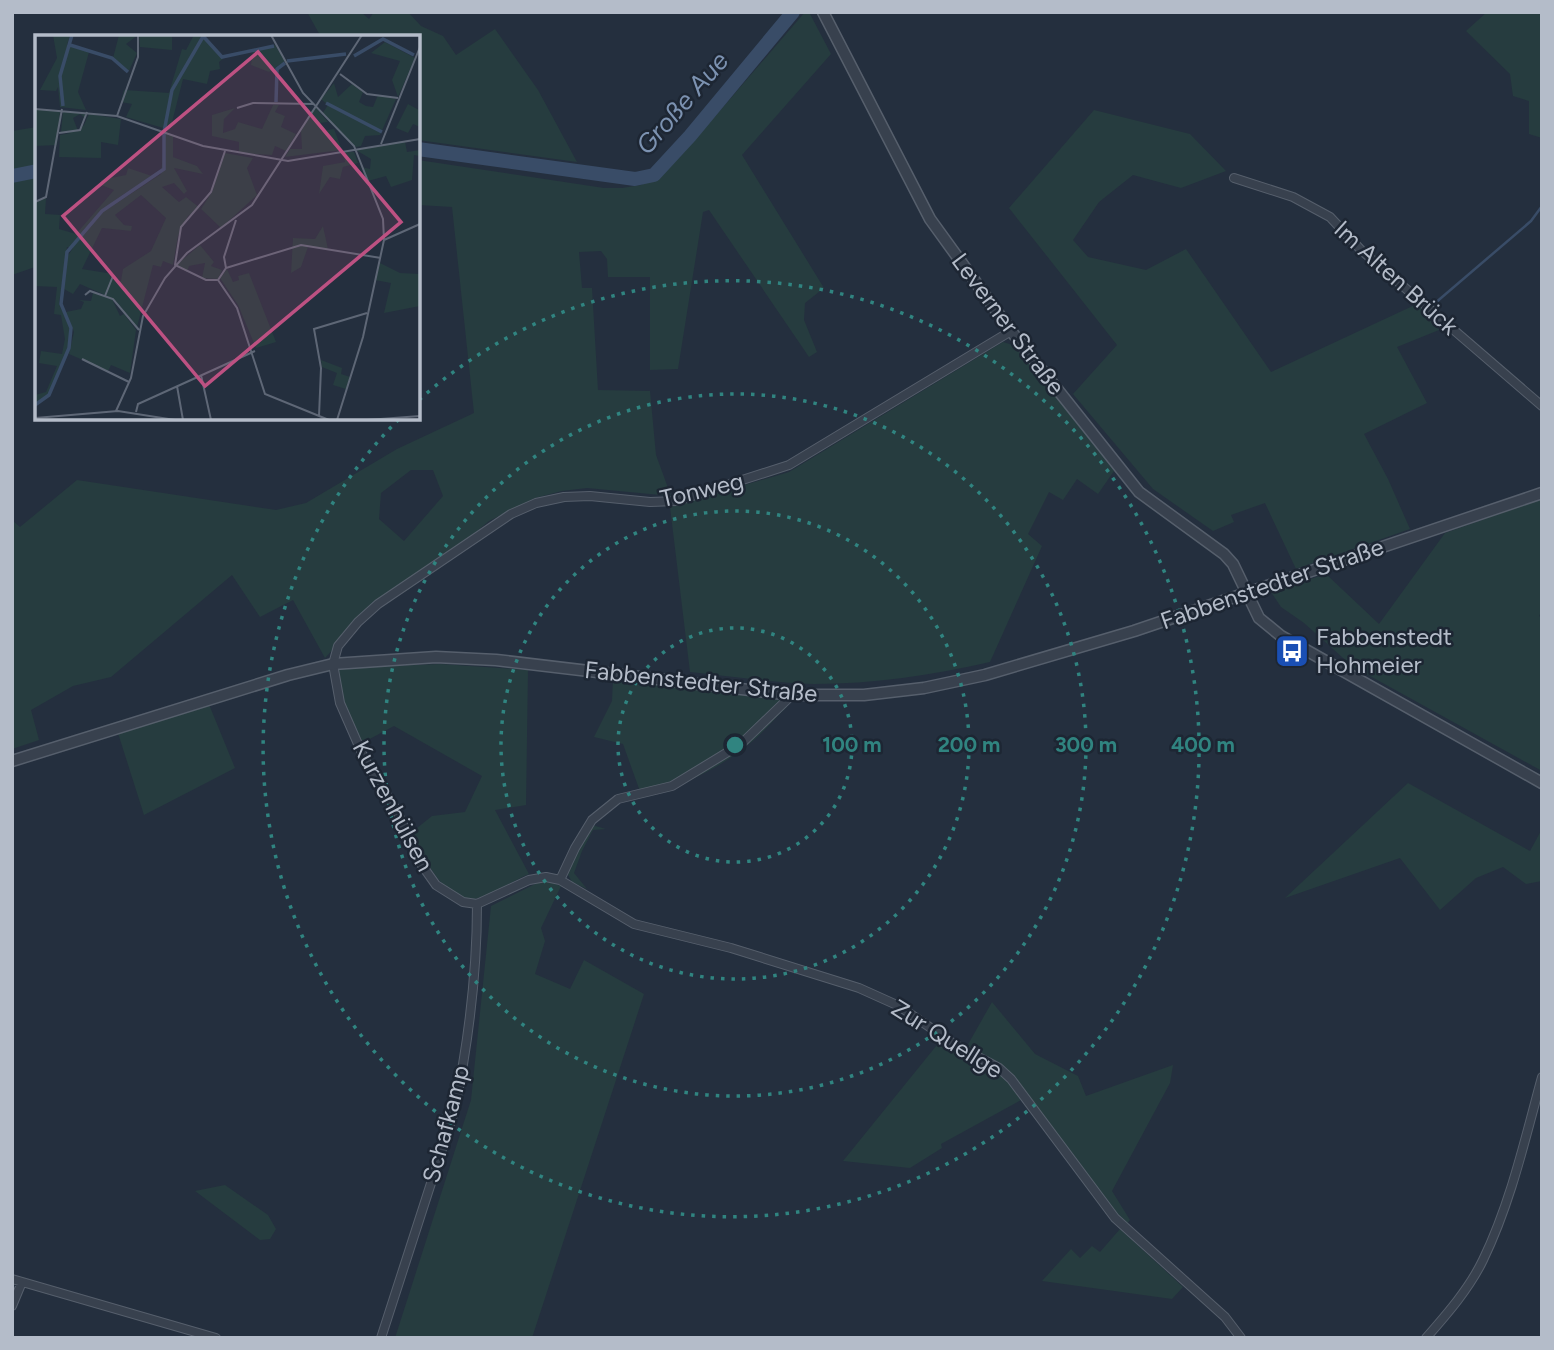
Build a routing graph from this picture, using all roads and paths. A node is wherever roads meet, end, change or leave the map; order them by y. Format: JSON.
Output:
{"nodes":[{"id":1,"x":823,"y":12,"type":"edge"},
{"id":2,"x":1234,"y":178,"type":"dead end"},
{"id":3,"x":1011,"y":331,"type":"junction"},
{"id":4,"x":1542,"y":407,"type":"edge"},
{"id":5,"x":1542,"y":493,"type":"edge"},
{"id":6,"x":1246,"y":592,"type":"junction"},
{"id":7,"x":333,"y":664,"type":"junction"},
{"id":8,"x":792,"y":695,"type":"junction"},
{"id":9,"x":12,"y":761,"type":"edge"},
{"id":10,"x":1542,"y":783,"type":"edge"},
{"id":11,"x":560,"y":880,"type":"junction"},
{"id":12,"x":477,"y":904,"type":"junction"},
{"id":13,"x":1542,"y":1077,"type":"edge"},
{"id":14,"x":17,"y":1280,"type":"edge"},
{"id":15,"x":12,"y":1306,"type":"edge"},
{"id":16,"x":216,"y":1338,"type":"edge"},
{"id":17,"x":382,"y":1338,"type":"edge"},
{"id":18,"x":1241,"y":1338,"type":"edge"},
{"id":19,"x":1426,"y":1338,"type":"edge"}],
"edges":[{"from":1,"to":3,"type":"street","name":"Leverner Straße"},
{"from":2,"to":4,"type":"street","name":"Im Alten Brück"},
{"from":3,"to":6,"type":"street","name":"Leverner Straße"},
{"from":3,"to":7,"type":"street","name":"Tonweg"},
{"from":5,"to":6,"type":"street","name":"Fabbenstedter Straße"},
{"from":6,"to":8,"type":"street","name":"Fabbenstedter Straße"},
{"from":6,"to":10,"type":"street","name":"Leverner Straße"},
{"from":7,"to":8,"type":"street","name":"Fabbenstedter Straße"},
{"from":7,"to":9,"type":"street","name":"Fabbenstedter Straße"},
{"from":7,"to":12,"type":"street","name":"Kurzenhülsen"},
{"from":8,"to":11,"type":"street"},
{"from":11,"to":12,"type":"street"},
{"from":11,"to":18,"type":"street","name":"Zur Quellge"},
{"from":12,"to":17,"type":"street","name":"Schafkamp"},
{"from":13,"to":19,"type":"street"},
{"from":14,"to":15,"type":"street"},
{"from":14,"to":16,"type":"street"}]}
